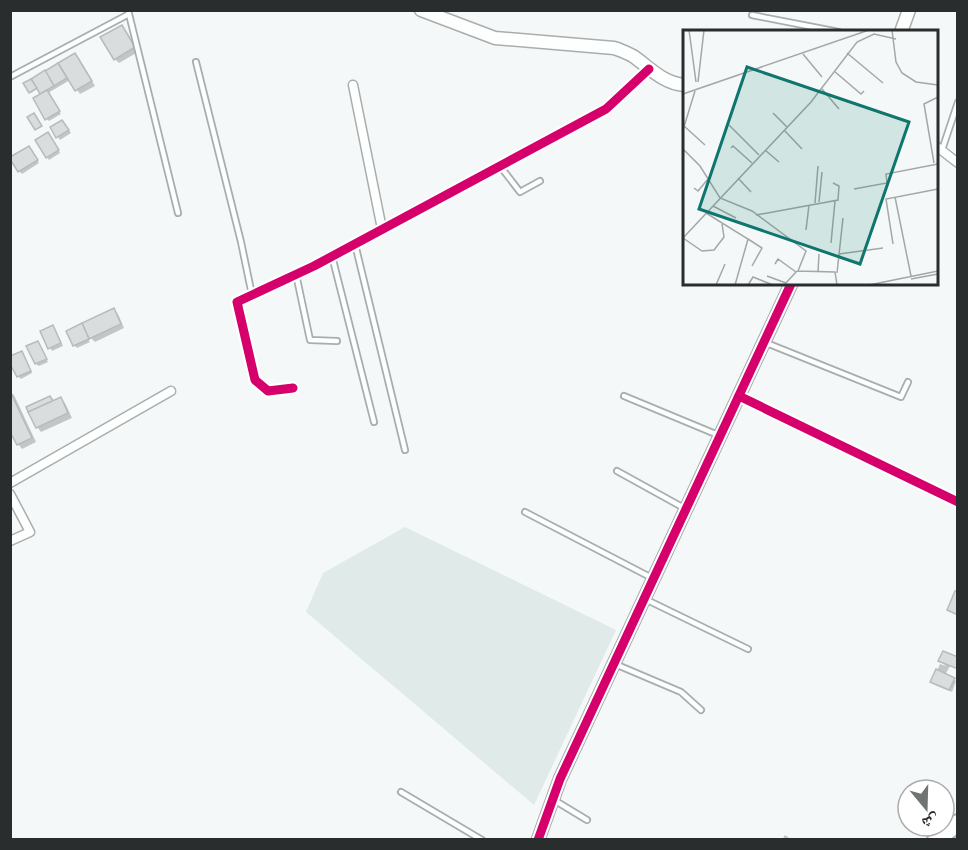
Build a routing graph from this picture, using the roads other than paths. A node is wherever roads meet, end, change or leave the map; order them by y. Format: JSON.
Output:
{"nodes":[{"id":1,"x":421,"y":10,"type":"edge"},
{"id":2,"x":909,"y":10,"type":"edge"},
{"id":3,"x":128,"y":12,"type":"edge"},
{"id":4,"x":752,"y":15,"type":"dead end"},
{"id":5,"x":829,"y":30,"type":"edge"},
{"id":6,"x":902,"y":30,"type":"edge"},
{"id":7,"x":196,"y":62,"type":"dead end"},
{"id":8,"x":649,"y":69,"type":"junction"},
{"id":9,"x":10,"y":76,"type":"edge"},
{"id":10,"x":353,"y":85,"type":"dead end"},
{"id":11,"x":683,"y":85,"type":"edge"},
{"id":12,"x":957,"y":102,"type":"edge"},
{"id":13,"x":939,"y":148,"type":"edge"},
{"id":14,"x":957,"y":163,"type":"edge"},
{"id":15,"x":500,"y":166,"type":"junction"},
{"id":16,"x":540,"y":181,"type":"dead end"},
{"id":17,"x":178,"y":213,"type":"dead end"},
{"id":18,"x":382,"y":230,"type":"junction"},
{"id":19,"x":356,"y":244,"type":"junction"},
{"id":20,"x":332,"y":256,"type":"junction"},
{"id":21,"x":296,"y":274,"type":"junction"},
{"id":22,"x":791,"y":285,"type":"edge"},
{"id":23,"x":252,"y":295,"type":"junction"},
{"id":24,"x":337,"y":341,"type":"dead end"},
{"id":25,"x":764,"y":342,"type":"junction"},
{"id":26,"x":908,"y":382,"type":"dead end"},
{"id":27,"x":293,"y":388,"type":"dead end"},
{"id":28,"x":171,"y":391,"type":"dead end"},
{"id":29,"x":624,"y":396,"type":"dead end"},
{"id":30,"x":739,"y":396,"type":"junction"},
{"id":31,"x":374,"y":422,"type":"dead end"},
{"id":32,"x":720,"y":436,"type":"junction"},
{"id":33,"x":405,"y":450,"type":"dead end"},
{"id":34,"x":617,"y":471,"type":"dead end"},
{"id":35,"x":10,"y":483,"type":"edge"},
{"id":36,"x":10,"y":494,"type":"edge"},
{"id":37,"x":957,"y":502,"type":"edge"},
{"id":38,"x":686,"y":509,"type":"junction"},
{"id":39,"x":525,"y":512,"type":"dead end"},
{"id":40,"x":10,"y":541,"type":"edge"},
{"id":41,"x":654,"y":579,"type":"junction"},
{"id":42,"x":645,"y":599,"type":"junction"},
{"id":43,"x":748,"y":649,"type":"dead end"},
{"id":44,"x":615,"y":664,"type":"junction"},
{"id":45,"x":701,"y":710,"type":"dead end"},
{"id":46,"x":401,"y":792,"type":"dead end"},
{"id":47,"x":553,"y":799,"type":"junction"},
{"id":48,"x":587,"y":820,"type":"dead end"},
{"id":49,"x":957,"y":823,"type":"edge"},
{"id":50,"x":482,"y":840,"type":"edge"},
{"id":51,"x":538,"y":840,"type":"edge"},
{"id":52,"x":936,"y":840,"type":"edge"}],
"edges":[{"from":1,"to":8,"type":"street"},
{"from":2,"to":6,"type":"street"},
{"from":3,"to":9,"type":"lane"},
{"from":3,"to":17,"type":"lane"},
{"from":4,"to":5,"type":"lane"},
{"from":7,"to":23,"type":"lane"},
{"from":8,"to":11,"type":"street"},
{"from":8,"to":15,"type":"street"},
{"from":10,"to":18,"type":"street"},
{"from":12,"to":13,"type":"lane"},
{"from":13,"to":14,"type":"street"},
{"from":15,"to":16,"type":"lane"},
{"from":15,"to":18,"type":"street"},
{"from":18,"to":19,"type":"street"},
{"from":19,"to":20,"type":"street"},
{"from":19,"to":33,"type":"lane"},
{"from":20,"to":21,"type":"street"},
{"from":20,"to":31,"type":"lane"},
{"from":21,"to":23,"type":"street"},
{"from":21,"to":24,"type":"lane"},
{"from":22,"to":25,"type":"street"},
{"from":23,"to":27,"type":"street"},
{"from":25,"to":26,"type":"lane"},
{"from":25,"to":30,"type":"street"},
{"from":28,"to":35,"type":"street"},
{"from":29,"to":32,"type":"lane"},
{"from":30,"to":32,"type":"street"},
{"from":30,"to":37,"type":"street"},
{"from":32,"to":38,"type":"street"},
{"from":34,"to":38,"type":"lane"},
{"from":36,"to":40,"type":"street"},
{"from":38,"to":41,"type":"street"},
{"from":39,"to":41,"type":"lane"},
{"from":41,"to":42,"type":"street"},
{"from":42,"to":43,"type":"lane"},
{"from":42,"to":44,"type":"street"},
{"from":44,"to":45,"type":"lane"},
{"from":44,"to":47,"type":"street"},
{"from":46,"to":50,"type":"lane"},
{"from":47,"to":48,"type":"lane"},
{"from":47,"to":51,"type":"street"},
{"from":49,"to":52,"type":"highway"}]}
